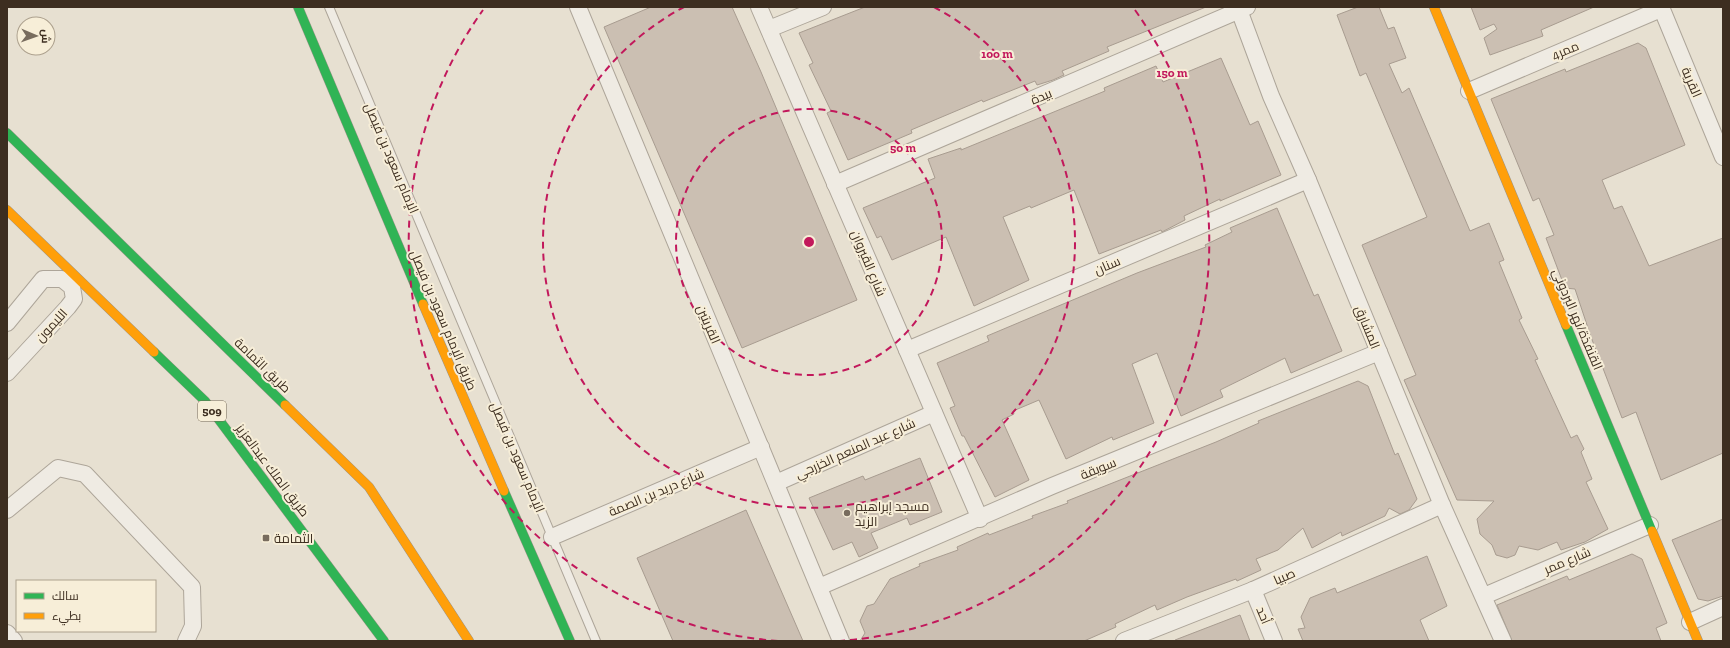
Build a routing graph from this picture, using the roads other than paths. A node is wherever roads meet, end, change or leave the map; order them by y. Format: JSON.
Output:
{"nodes":[{"id":1,"x":298,"y":7,"type":"edge"},
{"id":2,"x":329,"y":7,"type":"edge"},
{"id":3,"x":578,"y":7,"type":"edge"},
{"id":4,"x":759,"y":7,"type":"edge"},
{"id":5,"x":823,"y":7,"type":"edge"},
{"id":6,"x":1434,"y":7,"type":"edge"},
{"id":7,"x":1661,"y":8,"type":"edge"},
{"id":8,"x":1243,"y":9,"type":"edge"},
{"id":9,"x":769,"y":29,"type":"junction"},
{"id":10,"x":1469,"y":91,"type":"junction"},
{"id":11,"x":7,"y":133,"type":"edge"},
{"id":12,"x":1722,"y":154,"type":"edge"},
{"id":13,"x":1308,"y":180,"type":"junction"},
{"id":14,"x":835,"y":184,"type":"junction"},
{"id":15,"x":7,"y":210,"type":"edge"},
{"id":16,"x":7,"y":323,"type":"edge"},
{"id":17,"x":907,"y":350,"type":"junction"},
{"id":18,"x":1379,"y":352,"type":"junction"},
{"id":19,"x":7,"y":373,"type":"edge"},
{"id":20,"x":934,"y":413,"type":"junction"},
{"id":21,"x":761,"y":447,"type":"junction"},
{"id":22,"x":776,"y":483,"type":"junction"},
{"id":23,"x":1442,"y":505,"type":"junction"},
{"id":24,"x":7,"y":510,"type":"edge"},
{"id":25,"x":980,"y":519,"type":"junction"},
{"id":26,"x":1650,"y":525,"type":"junction"},
{"id":27,"x":552,"y":537,"type":"junction"},
{"id":28,"x":819,"y":587,"type":"junction"},
{"id":29,"x":1254,"y":590,"type":"junction"},
{"id":30,"x":1484,"y":596,"type":"junction"},
{"id":31,"x":1723,"y":607,"type":"edge"},
{"id":32,"x":1690,"y":622,"type":"junction"},
{"id":33,"x":7,"y":633,"type":"edge"},
{"id":34,"x":14,"y":641,"type":"edge"},
{"id":35,"x":186,"y":641,"type":"edge"},
{"id":36,"x":384,"y":641,"type":"edge"},
{"id":37,"x":469,"y":641,"type":"edge"},
{"id":38,"x":570,"y":641,"type":"edge"},
{"id":39,"x":596,"y":641,"type":"edge"},
{"id":40,"x":841,"y":641,"type":"edge"},
{"id":41,"x":1124,"y":641,"type":"edge"},
{"id":42,"x":1274,"y":641,"type":"edge"},
{"id":43,"x":1503,"y":641,"type":"edge"},
{"id":44,"x":1698,"y":641,"type":"edge"}],
"edges":[{"from":1,"to":38,"type":"main road","name":"طريق الإمام سعود بن فيصل"},
{"from":2,"to":27,"type":"lane","name":"الإمام سعود بن فيصل"},
{"from":3,"to":21,"type":"street","name":"القريتين"},
{"from":4,"to":9,"type":"street","name":"شارع القيروان"},
{"from":5,"to":9,"type":"street"},
{"from":6,"to":10,"type":"main road","name":"القنفذة/نهر البردوني"},
{"from":7,"to":10,"type":"street","name":"ممر4"},
{"from":7,"to":12,"type":"street","name":"القرية"},
{"from":8,"to":13,"type":"street","name":"المشارق"},
{"from":8,"to":14,"type":"street","name":"بيدة"},
{"from":9,"to":14,"type":"street","name":"شارع القيروان"},
{"from":10,"to":26,"type":"main road","name":"القنفذة/نهر البردوني"},
{"from":11,"to":37,"type":"main road","name":"طريق الثمامة"},
{"from":13,"to":17,"type":"street","name":"سنان"},
{"from":13,"to":18,"type":"street","name":"المشارق"},
{"from":14,"to":17,"type":"street","name":"شارع القيروان"},
{"from":15,"to":36,"type":"main road","name":"طريق الملك عبدالعزيز","number":"509"},
{"from":16,"to":19,"type":"street","name":"الليمون"},
{"from":17,"to":20,"type":"street","name":"شارع القيروان"},
{"from":18,"to":23,"type":"street","name":"المشارق"},
{"from":18,"to":25,"type":"street","name":"سويقة"},
{"from":20,"to":22,"type":"street","name":"شارع عبد المنعم الخزرجي"},
{"from":20,"to":25,"type":"street","name":"شارع القيروان"},
{"from":21,"to":22,"type":"street","name":"القريتين"},
{"from":21,"to":27,"type":"street","name":"شارع دريد بن الصمة"},
{"from":22,"to":28,"type":"street","name":"القريتين"},
{"from":23,"to":29,"type":"street","name":"صبيا"},
{"from":23,"to":30,"type":"street","name":"المشارق"},
{"from":24,"to":35,"type":"street"},
{"from":25,"to":28,"type":"street","name":"سويقة"},
{"from":26,"to":30,"type":"street","name":"شارع ممر"},
{"from":26,"to":32,"type":"main road","name":"القنفذة/نهر البردوني"},
{"from":27,"to":39,"type":"lane","name":"الإمام سعود بن فيصل"},
{"from":28,"to":40,"type":"street","name":"القريتين"},
{"from":29,"to":41,"type":"street","name":"صبيا"},
{"from":29,"to":42,"type":"street","name":"أحد"},
{"from":30,"to":43,"type":"street","name":"المشارق"},
{"from":31,"to":32,"type":"street"},
{"from":32,"to":44,"type":"main road","name":"القنفذة/نهر البردوني"},
{"from":33,"to":34,"type":"street"}]}
